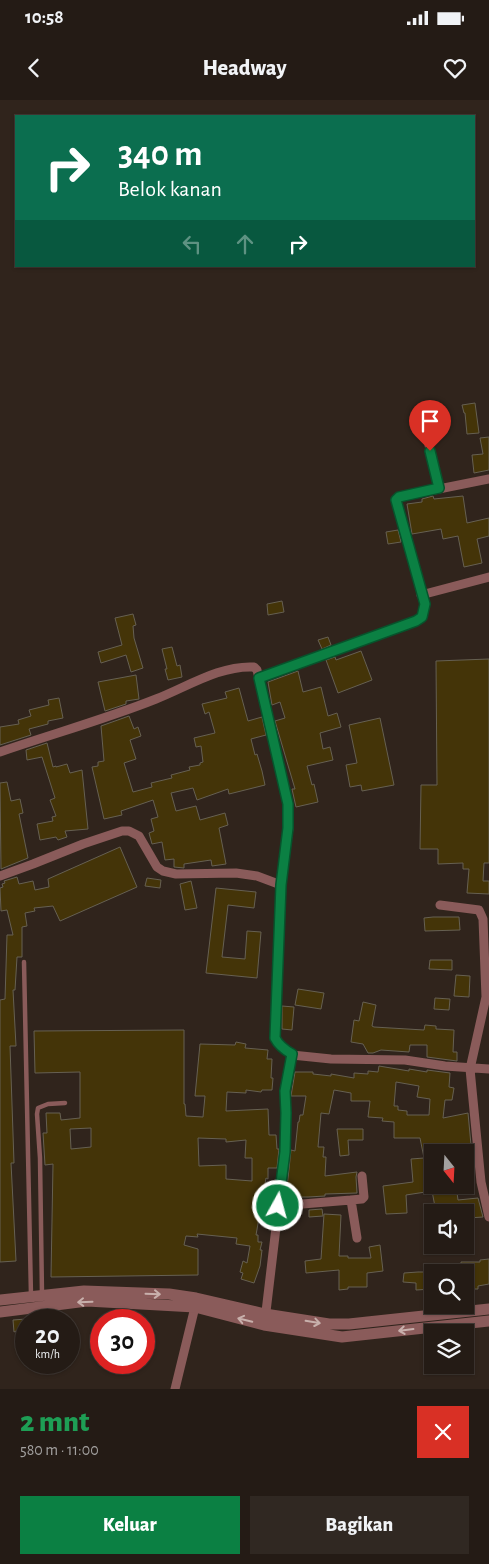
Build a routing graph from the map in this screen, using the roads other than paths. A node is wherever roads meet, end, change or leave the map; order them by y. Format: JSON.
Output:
{"nodes":[{"id":1,"x":426,"y":411,"type":"dead end"},
{"id":2,"x":489,"y":479,"type":"edge"},
{"id":3,"x":439,"y":488,"type":"junction"},
{"id":4,"x":489,"y":577,"type":"edge"},
{"id":5,"x":421,"y":595,"type":"junction"},
{"id":6,"x":259,"y":678,"type":"junction"},
{"id":7,"x":0,"y":752,"type":"edge"},
{"id":8,"x":0,"y":876,"type":"edge"},
{"id":9,"x":281,"y":885,"type":"junction"},
{"id":10,"x":440,"y":905,"type":"dead end"},
{"id":11,"x":24,"y":962,"type":"dead end"},
{"id":12,"x":292,"y":1054,"type":"junction"},
{"id":13,"x":470,"y":1069,"type":"junction"},
{"id":14,"x":489,"y":1069,"type":"edge"},
{"id":15,"x":65,"y":1103,"type":"dead end"},
{"id":16,"x":362,"y":1176,"type":"dead end"},
{"id":17,"x":351,"y":1200,"type":"junction"},
{"id":18,"x":278,"y":1206,"type":"junction"},
{"id":19,"x":489,"y":1217,"type":"edge"},
{"id":20,"x":357,"y":1238,"type":"dead end"},
{"id":21,"x":35,"y":1299,"type":"junction"},
{"id":22,"x":0,"y":1300,"type":"edge"},
{"id":23,"x":195,"y":1308,"type":"junction"},
{"id":24,"x":489,"y":1310,"type":"edge"},
{"id":25,"x":0,"y":1312,"type":"edge"},
{"id":26,"x":265,"y":1320,"type":"junction"},
{"id":27,"x":489,"y":1320,"type":"edge"},
{"id":28,"x":366,"y":1322,"type":"junction"},
{"id":29,"x":366,"y":1335,"type":"junction"},
{"id":30,"x":175,"y":1389,"type":"edge"}],
"edges":[{"from":1,"to":3,"type":"street"},
{"from":2,"to":3,"type":"street"},
{"from":3,"to":5,"type":"street"},
{"from":4,"to":5,"type":"street"},
{"from":5,"to":6,"type":"street"},
{"from":6,"to":7,"type":"street"},
{"from":6,"to":9,"type":"street"},
{"from":8,"to":9,"type":"street"},
{"from":9,"to":12,"type":"street"},
{"from":10,"to":13,"type":"street"},
{"from":11,"to":21,"type":"lane"},
{"from":12,"to":13,"type":"street"},
{"from":12,"to":18,"type":"street"},
{"from":13,"to":14,"type":"street"},
{"from":13,"to":19,"type":"street"},
{"from":15,"to":21,"type":"lane"},
{"from":16,"to":17,"type":"street"},
{"from":17,"to":18,"type":"street"},
{"from":17,"to":20,"type":"street"},
{"from":18,"to":26,"type":"street"},
{"from":21,"to":22,"type":"street"},
{"from":23,"to":21,"type":"street","one_way":true},
{"from":21,"to":25,"type":"street"},
{"from":21,"to":26,"type":"street","one_way":true},
{"from":26,"to":23,"type":"street","one_way":true},
{"from":23,"to":30,"type":"street"},
{"from":24,"to":28,"type":"street"},
{"from":26,"to":28,"type":"street","one_way":true},
{"from":26,"to":29,"type":"street"},
{"from":27,"to":29,"type":"street","one_way":true},
{"from":28,"to":29,"type":"street"}]}
